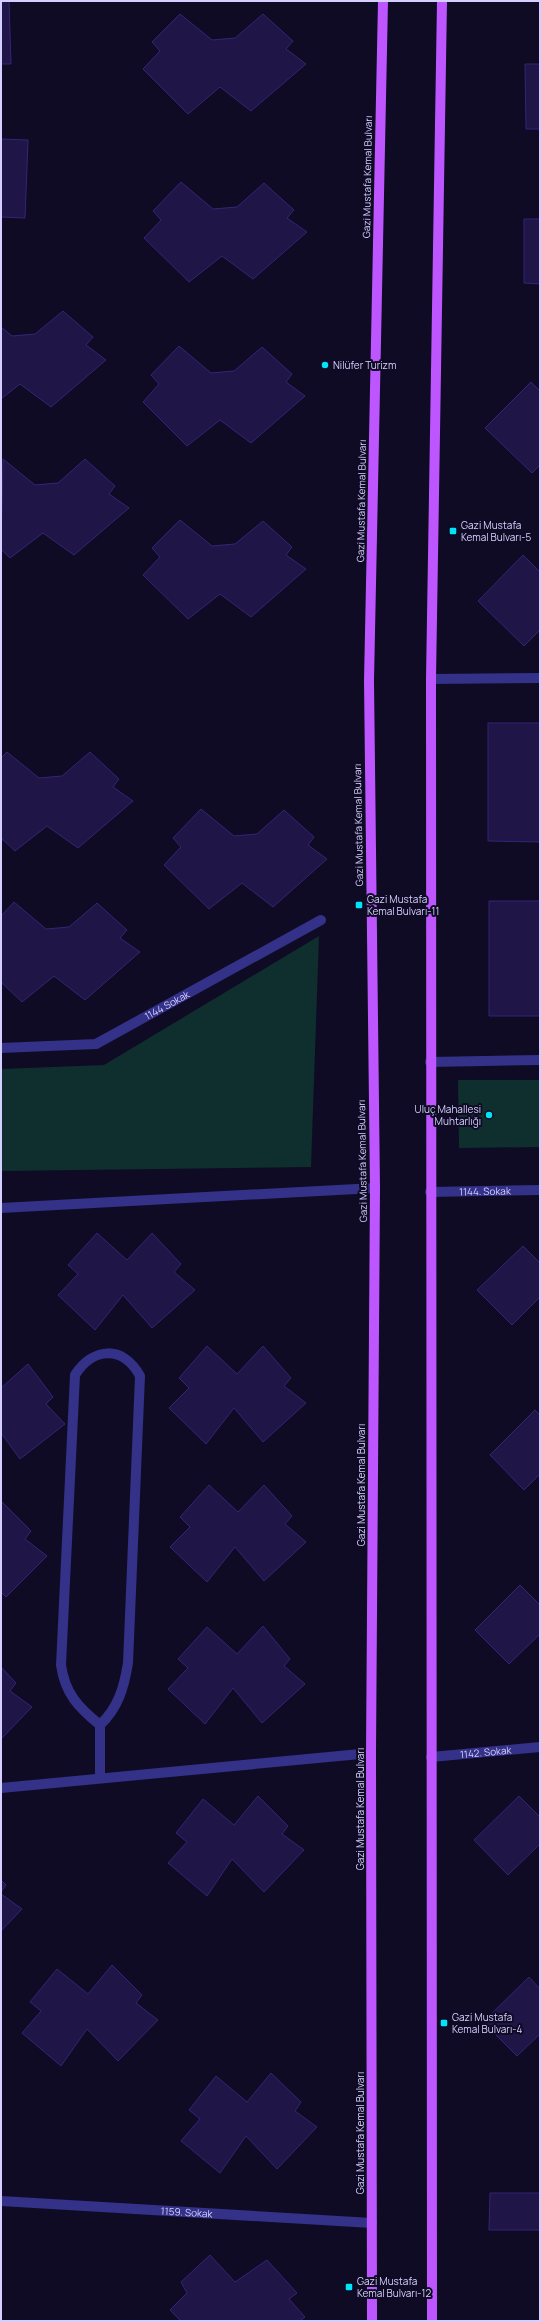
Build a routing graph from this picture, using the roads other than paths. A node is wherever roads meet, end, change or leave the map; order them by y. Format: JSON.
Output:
{"nodes":[{"id":1,"x":382,"y":1,"type":"edge"},
{"id":2,"x":442,"y":1,"type":"edge"},
{"id":3,"x":540,"y":678,"type":"edge"},
{"id":4,"x":431,"y":679,"type":"junction"},
{"id":5,"x":321,"y":920,"type":"dead end"},
{"id":6,"x":1,"y":1048,"type":"edge"},
{"id":7,"x":540,"y":1060,"type":"edge"},
{"id":8,"x":430,"y":1062,"type":"junction"},
{"id":9,"x":375,"y":1188,"type":"junction"},
{"id":10,"x":540,"y":1190,"type":"edge"},
{"id":11,"x":430,"y":1192,"type":"junction"},
{"id":12,"x":1,"y":1208,"type":"edge"},
{"id":13,"x":100,"y":1726,"type":"junction"},
{"id":14,"x":540,"y":1747,"type":"edge"},
{"id":15,"x":372,"y":1752,"type":"junction"},
{"id":16,"x":431,"y":1757,"type":"junction"},
{"id":17,"x":100,"y":1778,"type":"junction"},
{"id":18,"x":1,"y":1788,"type":"edge"},
{"id":19,"x":1,"y":2202,"type":"edge"},
{"id":20,"x":372,"y":2223,"type":"junction"},
{"id":21,"x":372,"y":2321,"type":"edge"},
{"id":22,"x":432,"y":2321,"type":"edge"}],
"edges":[{"from":1,"to":9,"type":"main road","name":"Gazi Mustafa Kemal Bulvarı"},
{"from":2,"to":4,"type":"main road"},
{"from":3,"to":4,"type":"street"},
{"from":4,"to":8,"type":"main road"},
{"from":5,"to":6,"type":"street","name":"1144 Sokak"},
{"from":7,"to":8,"type":"street"},
{"from":8,"to":11,"type":"main road"},
{"from":9,"to":12,"type":"street"},
{"from":9,"to":15,"type":"main road","name":"Gazi Mustafa Kemal Bulvarı"},
{"from":10,"to":11,"type":"street","name":"1144. Sokak"},
{"from":11,"to":16,"type":"main road"},
{"from":13,"to":13,"type":"street"},
{"from":13,"to":17,"type":"street"},
{"from":14,"to":16,"type":"street","name":"1142. Sokak"},
{"from":15,"to":17,"type":"street"},
{"from":15,"to":20,"type":"main road","name":"Gazi Mustafa Kemal Bulvarı"},
{"from":16,"to":22,"type":"main road"},
{"from":17,"to":18,"type":"street"},
{"from":19,"to":20,"type":"street","name":"1159. Sokak"},
{"from":20,"to":21,"type":"main road","name":"Gazi Mustafa Kemal Bulvarı"}]}
